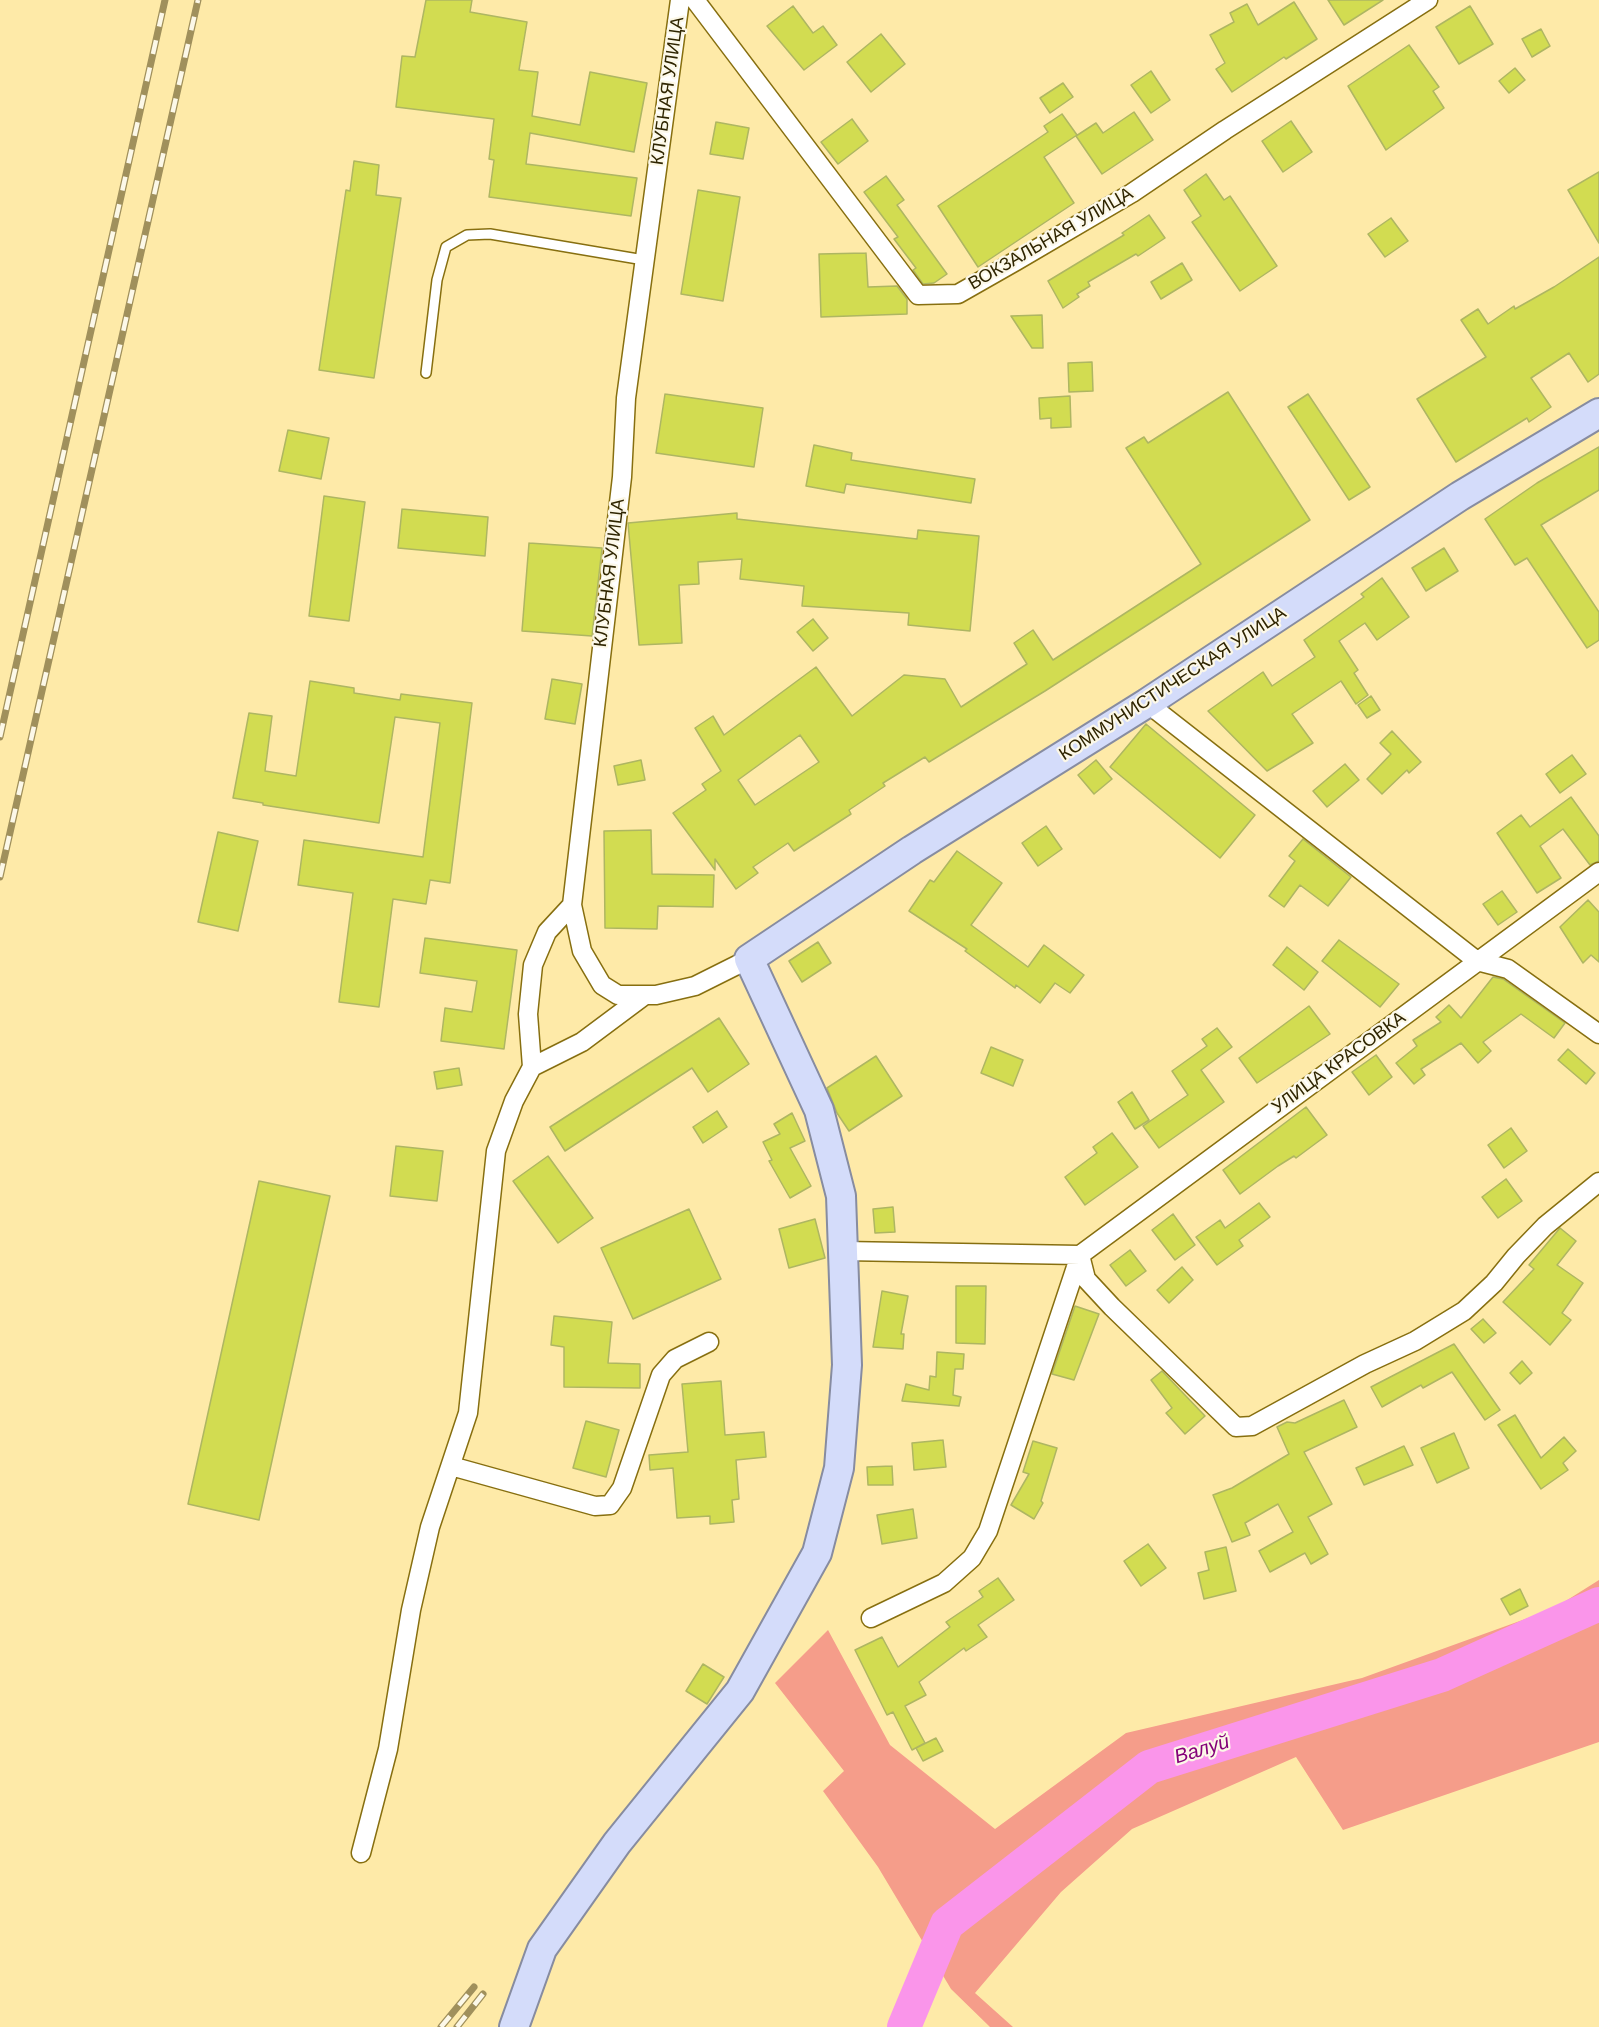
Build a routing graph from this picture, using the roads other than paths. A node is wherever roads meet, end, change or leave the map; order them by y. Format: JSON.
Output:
{"nodes":[{"id":1,"x":680,"y":0,"type":"edge"},
{"id":2,"x":695,"y":0,"type":"edge"},
{"id":3,"x":1428,"y":0,"type":"edge"},
{"id":4,"x":644,"y":260,"type":"junction"},
{"id":5,"x":426,"y":373,"type":"dead end"},
{"id":6,"x":1599,"y":413,"type":"edge"},
{"id":7,"x":1147,"y":703,"type":"junction"},
{"id":8,"x":1599,"y":873,"type":"edge"},
{"id":9,"x":572,"y":905,"type":"junction"},
{"id":10,"x":749,"y":959,"type":"junction"},
{"id":11,"x":1477,"y":961,"type":"junction"},
{"id":12,"x":645,"y":995,"type":"junction"},
{"id":13,"x":1599,"y":1034,"type":"edge"},
{"id":14,"x":532,"y":1067,"type":"junction"},
{"id":15,"x":1599,"y":1182,"type":"edge"},
{"id":16,"x":843,"y":1251,"type":"junction"},
{"id":17,"x":1080,"y":1254,"type":"junction"},
{"id":18,"x":710,"y":1342,"type":"dead end"},
{"id":19,"x":451,"y":1466,"type":"junction"},
{"id":20,"x":871,"y":1618,"type":"dead end"},
{"id":21,"x":361,"y":1854,"type":"dead end"},
{"id":22,"x":514,"y":2027,"type":"edge"}],
"edges":[{"from":1,"to":4,"type":"street","name":"КЛУБНАЯ УЛИЦА"},
{"from":2,"to":3,"type":"street","name":"ВОКЗАЛЬНАЯ УЛИЦА"},
{"from":4,"to":5,"type":"lane"},
{"from":4,"to":9,"type":"street","name":"КЛУБНАЯ УЛИЦА"},
{"from":6,"to":7,"type":"main road","name":"КОММУНИСТИЧЕСКАЯ УЛИЦА"},
{"from":7,"to":10,"type":"main road","name":"КОММУНИСТИЧЕСКАЯ УЛИЦА"},
{"from":7,"to":11,"type":"street"},
{"from":8,"to":11,"type":"street","name":"УЛИЦА КРАСОВКА"},
{"from":9,"to":12,"type":"street","name":"КЛУБНАЯ УЛИЦА"},
{"from":9,"to":14,"type":"street"},
{"from":10,"to":12,"type":"street","name":"КЛУБНАЯ УЛИЦА"},
{"from":10,"to":16,"type":"main road"},
{"from":11,"to":13,"type":"street"},
{"from":11,"to":17,"type":"street","name":"УЛИЦА КРАСОВКА"},
{"from":12,"to":14,"type":"street"},
{"from":14,"to":19,"type":"street"},
{"from":15,"to":17,"type":"street"},
{"from":16,"to":17,"type":"street"},
{"from":16,"to":22,"type":"main road"},
{"from":17,"to":20,"type":"street"},
{"from":18,"to":19,"type":"street"},
{"from":19,"to":21,"type":"street"}]}
